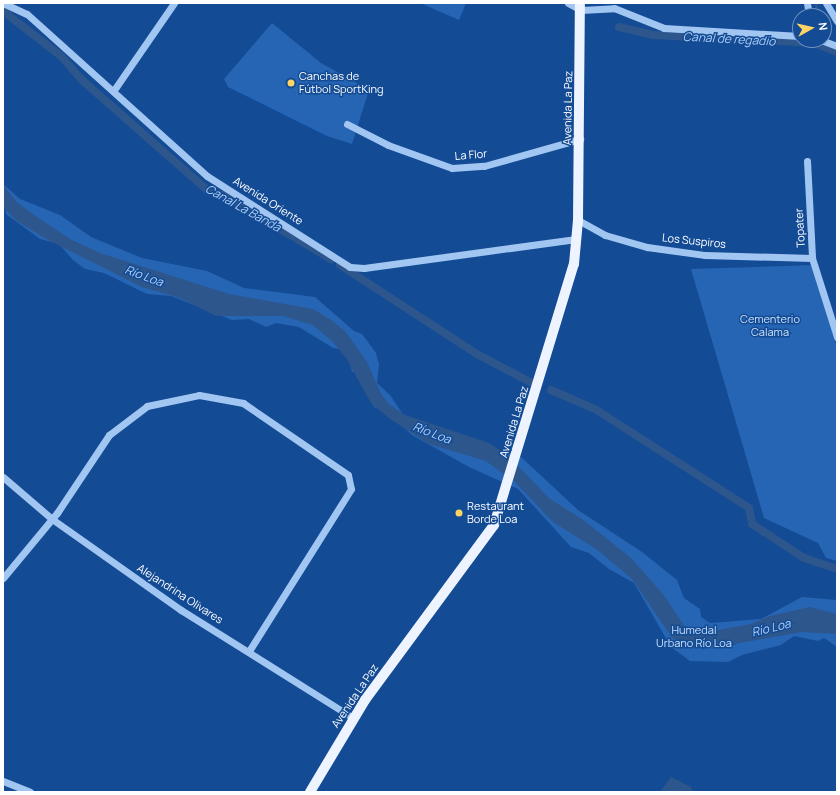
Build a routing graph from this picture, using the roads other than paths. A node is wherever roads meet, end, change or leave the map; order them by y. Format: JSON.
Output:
{"nodes":[{"id":1,"x":3,"y":3,"type":"edge"},
{"id":2,"x":174,"y":3,"type":"edge"},
{"id":3,"x":568,"y":3,"type":"edge"},
{"id":4,"x":826,"y":3,"type":"edge"},
{"id":5,"x":581,"y":6,"type":"edge"},
{"id":6,"x":837,"y":21,"type":"edge"},
{"id":7,"x":792,"y":36,"type":"edge"},
{"id":8,"x":114,"y":90,"type":"junction"},
{"id":9,"x":347,"y":124,"type":"dead end"},
{"id":10,"x":580,"y":139,"type":"junction"},
{"id":11,"x":808,"y":161,"type":"dead end"},
{"id":12,"x":578,"y":220,"type":"junction"},
{"id":13,"x":576,"y":239,"type":"junction"},
{"id":14,"x":812,"y":258,"type":"junction"},
{"id":15,"x":837,"y":337,"type":"edge"},
{"id":16,"x":3,"y":478,"type":"edge"},
{"id":17,"x":52,"y":519,"type":"junction"},
{"id":18,"x":3,"y":578,"type":"edge"},
{"id":19,"x":249,"y":651,"type":"junction"},
{"id":20,"x":353,"y":718,"type":"junction"},
{"id":21,"x":3,"y":781,"type":"edge"},
{"id":22,"x":30,"y":792,"type":"edge"},
{"id":23,"x":310,"y":792,"type":"edge"}],
"edges":[{"from":1,"to":8,"type":"street","name":"Avenida Oriente"},
{"from":2,"to":8,"type":"street"},
{"from":3,"to":5,"type":"street"},
{"from":4,"to":6,"type":"street"},
{"from":5,"to":7,"type":"street"},
{"from":5,"to":10,"type":"main road","name":"Avenida La Paz"},
{"from":8,"to":13,"type":"street","name":"Avenida Oriente"},
{"from":9,"to":10,"type":"street","name":"La Flor"},
{"from":10,"to":12,"type":"main road","name":"Avenida La Paz"},
{"from":11,"to":14,"type":"street","name":"Topater"},
{"from":12,"to":13,"type":"main road","name":"Avenida La Paz"},
{"from":12,"to":14,"type":"street","name":"Los Suspiros"},
{"from":13,"to":20,"type":"main road","name":"Avenida La Paz"},
{"from":14,"to":15,"type":"street","name":"Topater"},
{"from":16,"to":17,"type":"street","name":"Alejandrina Olivares"},
{"from":17,"to":18,"type":"street"},
{"from":17,"to":19,"type":"street","name":"Alejandrina Olivares"},
{"from":17,"to":19,"type":"street"},
{"from":19,"to":20,"type":"street","name":"Alejandrina Olivares"},
{"from":20,"to":23,"type":"main road","name":"Avenida La Paz"},
{"from":21,"to":22,"type":"street"}]}
